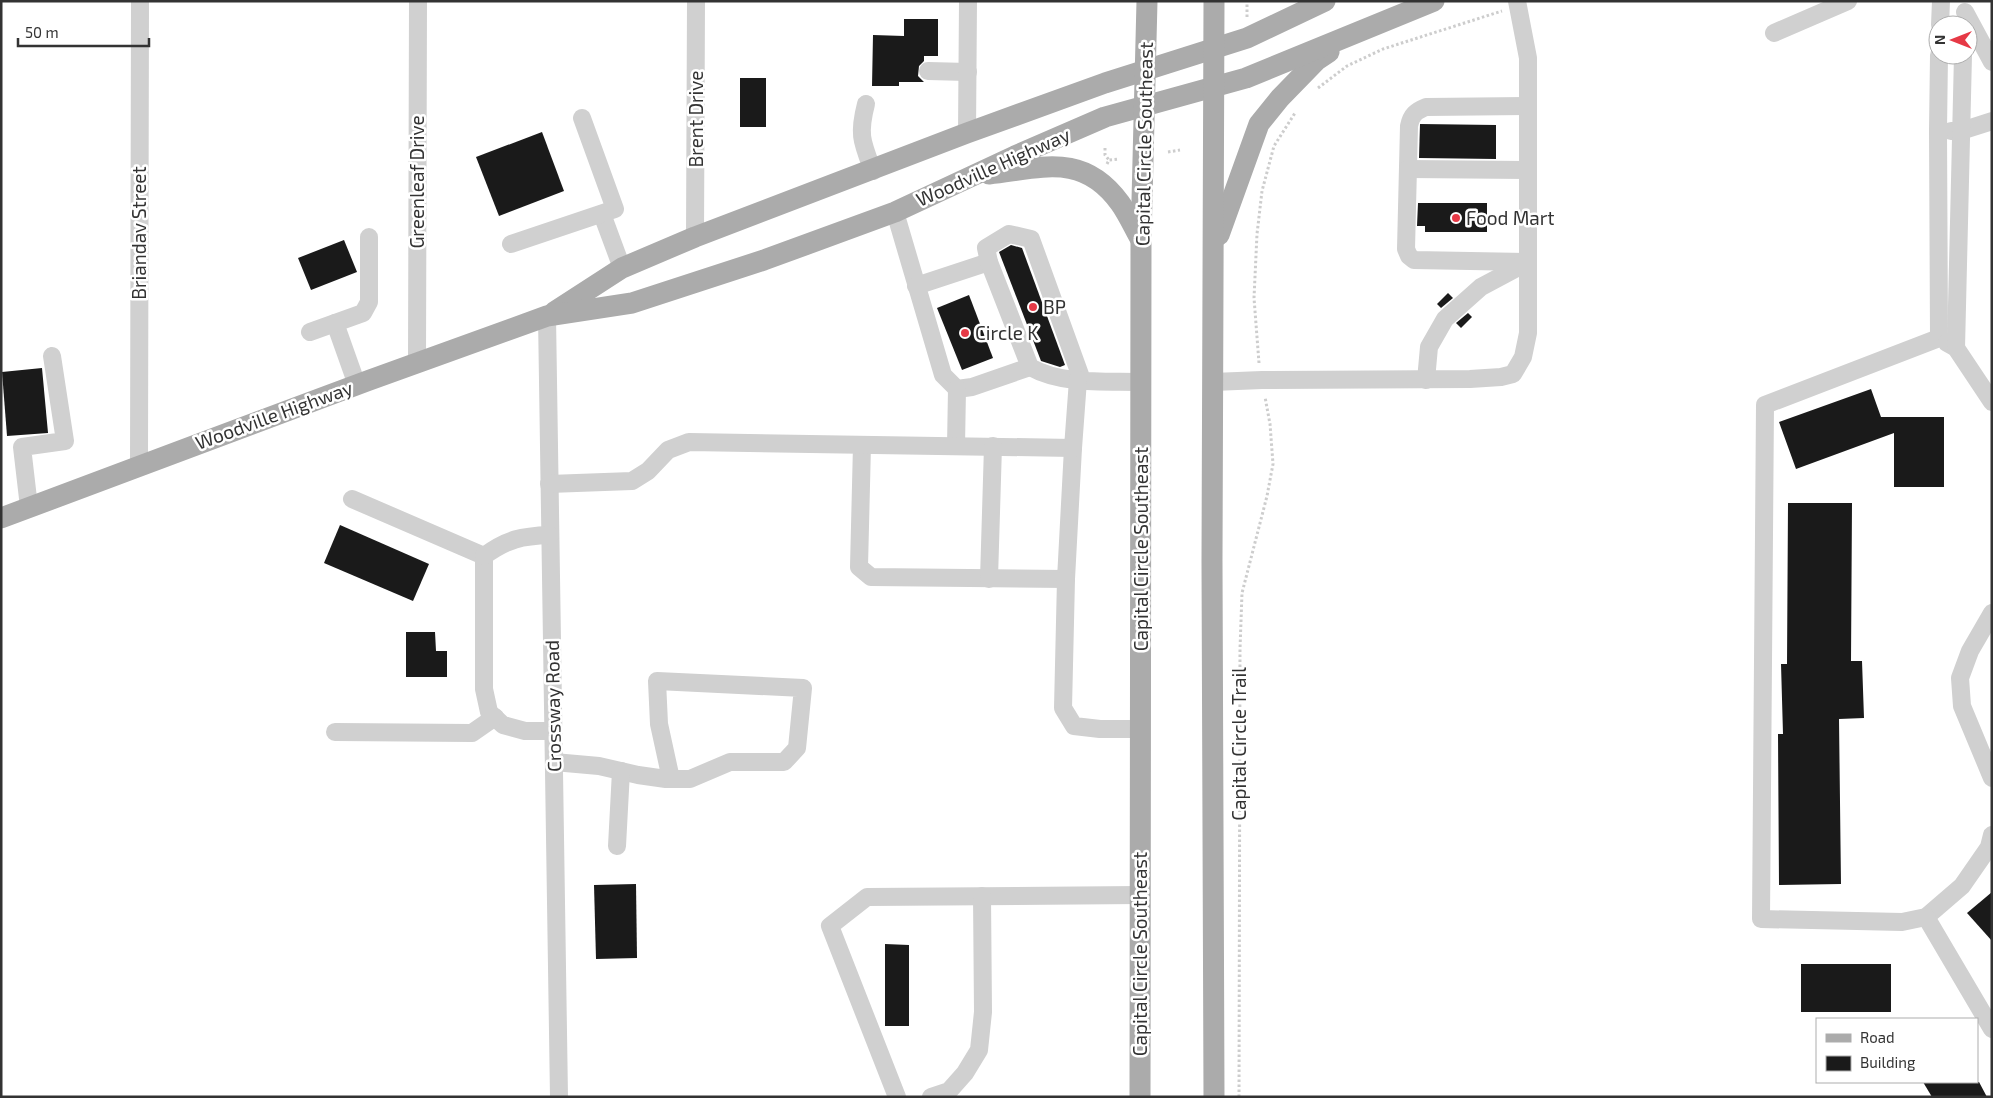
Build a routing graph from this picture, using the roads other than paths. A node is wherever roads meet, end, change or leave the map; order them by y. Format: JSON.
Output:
{"nodes":[{"id":1,"x":140,"y":1,"type":"edge"},
{"id":2,"x":418,"y":1,"type":"edge"},
{"id":3,"x":696,"y":1,"type":"edge"},
{"id":4,"x":968,"y":1,"type":"edge"},
{"id":5,"x":1147,"y":1,"type":"edge"},
{"id":6,"x":1214,"y":1,"type":"edge"},
{"id":7,"x":1325,"y":1,"type":"edge"},
{"id":8,"x":1434,"y":1,"type":"edge"},
{"id":9,"x":1848,"y":1,"type":"edge"},
{"id":10,"x":1941,"y":1,"type":"edge"},
{"id":11,"x":1518,"y":3,"type":"edge"},
{"id":12,"x":1964,"y":13,"type":"edge"},
{"id":13,"x":1940,"y":15,"type":"edge"},
{"id":14,"x":1372,"y":27,"type":"junction"},
{"id":15,"x":1774,"y":33,"type":"dead end"},
{"id":16,"x":1214,"y":48,"type":"junction"},
{"id":17,"x":1992,"y":62,"type":"edge"},
{"id":18,"x":1940,"y":65,"type":"edge"},
{"id":19,"x":1963,"y":65,"type":"edge"},
{"id":20,"x":1146,"y":70,"type":"junction"},
{"id":21,"x":928,"y":71,"type":"dead end"},
{"id":22,"x":968,"y":72,"type":"junction"},
{"id":23,"x":1214,"y":86,"type":"junction"},
{"id":24,"x":866,"y":104,"type":"dead end"},
{"id":25,"x":1145,"y":106,"type":"junction"},
{"id":26,"x":1528,"y":106,"type":"junction"},
{"id":27,"x":582,"y":118,"type":"dead end"},
{"id":28,"x":1992,"y":121,"type":"edge"},
{"id":29,"x":1938,"y":130,"type":"junction"},
{"id":30,"x":1961,"y":131,"type":"junction"},
{"id":31,"x":967,"y":134,"type":"junction"},
{"id":32,"x":1408,"y":169,"type":"junction"},
{"id":33,"x":1528,"y":170,"type":"junction"},
{"id":34,"x":873,"y":171,"type":"junction"},
{"id":35,"x":971,"y":176,"type":"junction"},
{"id":36,"x":894,"y":212,"type":"junction"},
{"id":37,"x":602,"y":214,"type":"junction"},
{"id":38,"x":369,"y":237,"type":"dead end"},
{"id":39,"x":695,"y":237,"type":"junction"},
{"id":40,"x":1141,"y":240,"type":"junction"},
{"id":41,"x":511,"y":244,"type":"dead end"},
{"id":42,"x":1214,"y":250,"type":"junction"},
{"id":43,"x":989,"y":262,"type":"junction"},
{"id":44,"x":1528,"y":262,"type":"junction"},
{"id":45,"x":622,"y":268,"type":"junction"},
{"id":46,"x":916,"y":286,"type":"junction"},
{"id":47,"x":548,"y":316,"type":"junction"},
{"id":48,"x":335,"y":323,"type":"junction"},
{"id":49,"x":310,"y":332,"type":"dead end"},
{"id":50,"x":1939,"y":338,"type":"junction"},
{"id":51,"x":1956,"y":348,"type":"junction"},
{"id":52,"x":52,"y":356,"type":"dead end"},
{"id":53,"x":416,"y":363,"type":"junction"},
{"id":54,"x":1030,"y":367,"type":"junction"},
{"id":55,"x":1080,"y":380,"type":"junction"},
{"id":56,"x":1426,"y":380,"type":"junction"},
{"id":57,"x":1141,"y":382,"type":"junction"},
{"id":58,"x":1213,"y":382,"type":"junction"},
{"id":59,"x":357,"y":385,"type":"junction"},
{"id":60,"x":957,"y":389,"type":"junction"},
{"id":61,"x":1992,"y":402,"type":"edge"},
{"id":62,"x":862,"y":444,"type":"junction"},
{"id":63,"x":956,"y":446,"type":"junction"},
{"id":64,"x":993,"y":446,"type":"junction"},
{"id":65,"x":1073,"y":448,"type":"junction"},
{"id":66,"x":139,"y":466,"type":"junction"},
{"id":67,"x":549,"y":484,"type":"junction"},
{"id":68,"x":352,"y":499,"type":"dead end"},
{"id":69,"x":30,"y":508,"type":"junction"},
{"id":70,"x":1,"y":518,"type":"edge"},
{"id":71,"x":550,"y":535,"type":"junction"},
{"id":72,"x":484,"y":556,"type":"junction"},
{"id":73,"x":989,"y":578,"type":"junction"},
{"id":74,"x":1066,"y":578,"type":"junction"},
{"id":75,"x":1992,"y":613,"type":"edge"},
{"id":76,"x":495,"y":717,"type":"junction"},
{"id":77,"x":553,"y":730,"type":"junction"},
{"id":78,"x":1140,"y":730,"type":"junction"},
{"id":79,"x":335,"y":732,"type":"dead end"},
{"id":80,"x":554,"y":762,"type":"junction"},
{"id":81,"x":621,"y":771,"type":"junction"},
{"id":82,"x":1992,"y":778,"type":"edge"},
{"id":83,"x":671,"y":779,"type":"junction"},
{"id":84,"x":1992,"y":835,"type":"edge"},
{"id":85,"x":617,"y":846,"type":"dead end"},
{"id":86,"x":1140,"y":895,"type":"junction"},
{"id":87,"x":982,"y":896,"type":"junction"},
{"id":88,"x":1926,"y":917,"type":"junction"},
{"id":89,"x":1991,"y":1024,"type":"edge"},
{"id":90,"x":559,"y":1097,"type":"edge"},
{"id":91,"x":898,"y":1097,"type":"edge"},
{"id":92,"x":931,"y":1097,"type":"edge"},
{"id":93,"x":1140,"y":1097,"type":"edge"},
{"id":94,"x":1214,"y":1097,"type":"edge"}],
"edges":[{"from":1,"to":66,"type":"street","name":"Briandav Street"},
{"from":2,"to":53,"type":"street","name":"Greenleaf Drive"},
{"from":3,"to":39,"type":"street","name":"Brent Drive"},
{"from":4,"to":22,"type":"street"},
{"from":5,"to":20,"type":"main road","name":"Capital Circle Southeast"},
{"from":6,"to":16,"type":"main road"},
{"from":7,"to":16,"type":"main road","name":"Woodville Highway"},
{"from":8,"to":14,"type":"main road","name":"Woodville Highway"},
{"from":9,"to":15,"type":"street"},
{"from":10,"to":13,"type":"street"},
{"from":11,"to":26,"type":"street"},
{"from":12,"to":17,"type":"street"},
{"from":14,"to":23,"type":"main road","name":"Woodville Highway"},
{"from":14,"to":42,"type":"main road"},
{"from":16,"to":20,"type":"main road","name":"Woodville Highway"},
{"from":16,"to":23,"type":"main road"},
{"from":18,"to":29,"type":"street"},
{"from":19,"to":30,"type":"street"},
{"from":20,"to":25,"type":"main road","name":"Capital Circle Southeast"},
{"from":20,"to":31,"type":"main road","name":"Woodville Highway"},
{"from":21,"to":22,"type":"street"},
{"from":22,"to":31,"type":"street"},
{"from":23,"to":25,"type":"main road","name":"Woodville Highway"},
{"from":23,"to":42,"type":"main road"},
{"from":24,"to":34,"type":"street"},
{"from":25,"to":35,"type":"main road","name":"Woodville Highway"},
{"from":25,"to":40,"type":"main road","name":"Capital Circle Southeast"},
{"from":26,"to":32,"type":"street"},
{"from":26,"to":33,"type":"street"},
{"from":27,"to":37,"type":"street"},
{"from":28,"to":30,"type":"street"},
{"from":29,"to":30,"type":"street"},
{"from":29,"to":50,"type":"street"},
{"from":30,"to":51,"type":"street"},
{"from":31,"to":34,"type":"main road","name":"Woodville Highway"},
{"from":32,"to":33,"type":"street"},
{"from":32,"to":44,"type":"street"},
{"from":33,"to":44,"type":"street"},
{"from":34,"to":39,"type":"main road","name":"Woodville Highway"},
{"from":35,"to":36,"type":"main road","name":"Woodville Highway"},
{"from":35,"to":40,"type":"main road"},
{"from":36,"to":46,"type":"street"},
{"from":36,"to":47,"type":"main road","name":"Woodville Highway"},
{"from":37,"to":41,"type":"street"},
{"from":37,"to":45,"type":"street"},
{"from":38,"to":48,"type":"street"},
{"from":39,"to":45,"type":"main road","name":"Woodville Highway"},
{"from":40,"to":57,"type":"main road","name":"Capital Circle Southeast"},
{"from":42,"to":58,"type":"main road"},
{"from":43,"to":46,"type":"street"},
{"from":43,"to":54,"type":"street"},
{"from":43,"to":55,"type":"street"},
{"from":44,"to":56,"type":"street"},
{"from":44,"to":56,"type":"street"},
{"from":45,"to":47,"type":"main road","name":"Woodville Highway"},
{"from":46,"to":60,"type":"street"},
{"from":47,"to":53,"type":"main road","name":"Woodville Highway"},
{"from":47,"to":67,"type":"street","name":"Crossway Road"},
{"from":48,"to":49,"type":"street"},
{"from":48,"to":59,"type":"street"},
{"from":50,"to":51,"type":"street"},
{"from":50,"to":88,"type":"street"},
{"from":51,"to":61,"type":"street"},
{"from":52,"to":69,"type":"street"},
{"from":53,"to":59,"type":"main road","name":"Woodville Highway"},
{"from":54,"to":55,"type":"street"},
{"from":54,"to":60,"type":"street"},
{"from":55,"to":57,"type":"street"},
{"from":55,"to":65,"type":"street"},
{"from":56,"to":58,"type":"street"},
{"from":57,"to":78,"type":"main road","name":"Capital Circle Southeast"},
{"from":58,"to":94,"type":"main road"},
{"from":59,"to":66,"type":"main road","name":"Woodville Highway"},
{"from":60,"to":63,"type":"street"},
{"from":62,"to":63,"type":"street"},
{"from":62,"to":67,"type":"street"},
{"from":62,"to":73,"type":"street"},
{"from":63,"to":64,"type":"street"},
{"from":64,"to":65,"type":"street"},
{"from":64,"to":73,"type":"street"},
{"from":65,"to":74,"type":"street"},
{"from":66,"to":69,"type":"main road","name":"Woodville Highway"},
{"from":67,"to":71,"type":"street","name":"Crossway Road"},
{"from":68,"to":72,"type":"street"},
{"from":69,"to":70,"type":"main road","name":"Woodville Highway"},
{"from":71,"to":72,"type":"street"},
{"from":71,"to":77,"type":"street","name":"Crossway Road"},
{"from":72,"to":76,"type":"street"},
{"from":73,"to":74,"type":"street"},
{"from":74,"to":78,"type":"street"},
{"from":75,"to":82,"type":"street"},
{"from":76,"to":77,"type":"street"},
{"from":76,"to":79,"type":"street"},
{"from":77,"to":80,"type":"street","name":"Crossway Road"},
{"from":78,"to":86,"type":"main road","name":"Capital Circle Southeast"},
{"from":80,"to":81,"type":"street"},
{"from":80,"to":90,"type":"street","name":"Crossway Road"},
{"from":81,"to":83,"type":"street"},
{"from":81,"to":85,"type":"street"},
{"from":83,"to":83,"type":"street"},
{"from":84,"to":88,"type":"street"},
{"from":86,"to":87,"type":"street"},
{"from":86,"to":93,"type":"main road","name":"Capital Circle Southeast"},
{"from":87,"to":91,"type":"street"},
{"from":87,"to":92,"type":"street"},
{"from":88,"to":89,"type":"street"}]}
